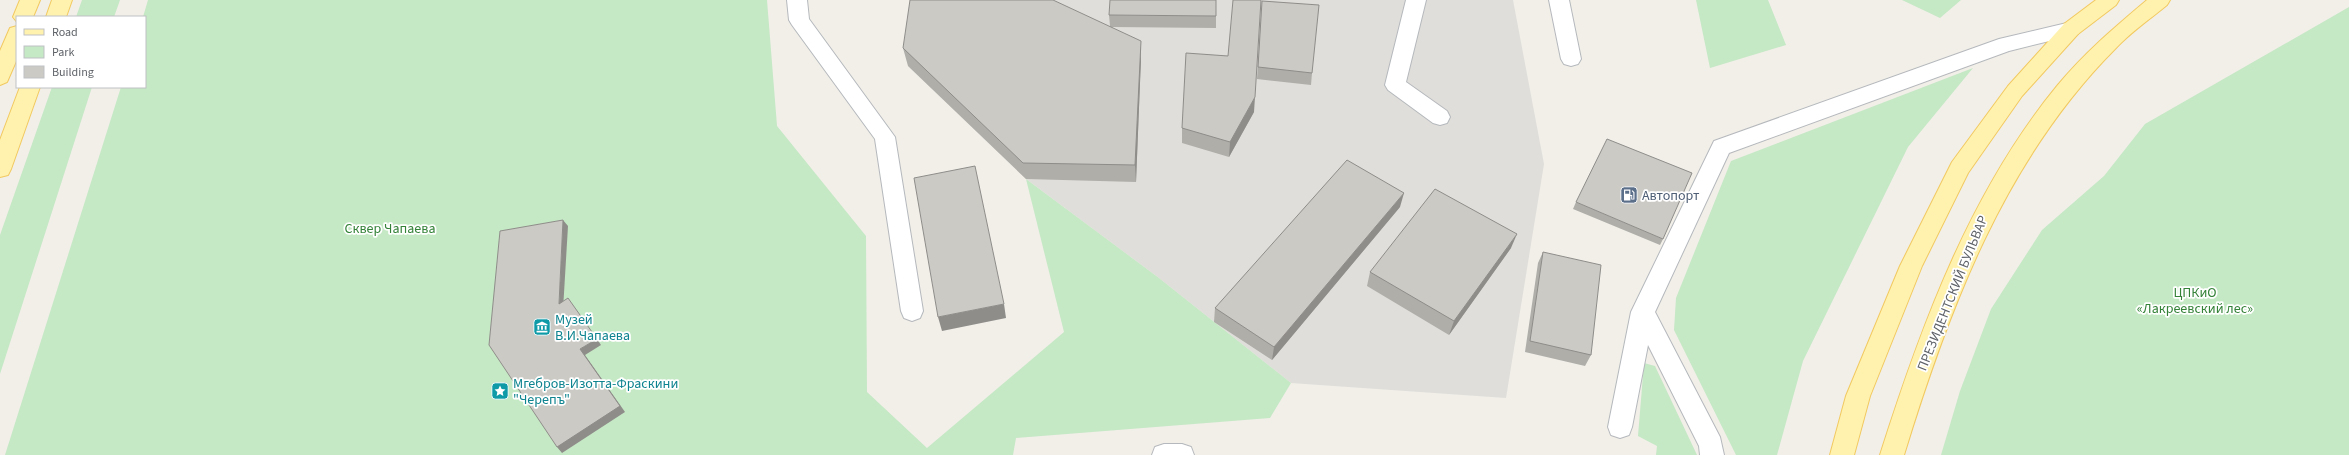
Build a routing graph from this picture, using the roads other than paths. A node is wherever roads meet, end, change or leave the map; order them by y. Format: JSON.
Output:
{"nodes":[{"id":1,"x":30,"y":0,"type":"edge"},
{"id":2,"x":62,"y":0,"type":"edge"},
{"id":3,"x":797,"y":0,"type":"edge"},
{"id":4,"x":1416,"y":0,"type":"edge"},
{"id":5,"x":1559,"y":0,"type":"edge"},
{"id":6,"x":2108,"y":0,"type":"edge"},
{"id":7,"x":2160,"y":0,"type":"edge"},
{"id":8,"x":23,"y":16,"type":"edge"},
{"id":9,"x":56,"y":16,"type":"edge"},
{"id":10,"x":2071,"y":29,"type":"junction"},
{"id":11,"x":16,"y":35,"type":"edge"},
{"id":12,"x":1571,"y":59,"type":"dead end"},
{"id":13,"x":0,"y":77,"type":"edge"},
{"id":14,"x":30,"y":88,"type":"edge"},
{"id":15,"x":1440,"y":117,"type":"dead end"},
{"id":16,"x":0,"y":169,"type":"edge"},
{"id":17,"x":912,"y":311,"type":"dead end"},
{"id":18,"x":1644,"y":312,"type":"junction"},
{"id":19,"x":1620,"y":427,"type":"dead end"},
{"id":20,"x":1164,"y":455,"type":"edge"},
{"id":21,"x":1182,"y":455,"type":"edge"},
{"id":22,"x":1712,"y":455,"type":"edge"},
{"id":23,"x":1842,"y":455,"type":"edge"},
{"id":24,"x":1892,"y":455,"type":"edge"}],
"edges":[{"from":1,"to":8,"type":"main road"},
{"from":2,"to":9,"type":"main road"},
{"from":3,"to":17,"type":"lane"},
{"from":4,"to":15,"type":"lane"},
{"from":5,"to":12,"type":"lane"},
{"from":6,"to":10,"type":"main road"},
{"from":7,"to":24,"type":"main road","name":"ПРЕЗИДЕНТСКИЙ БУЛЬВАР"},
{"from":10,"to":18,"type":"lane"},
{"from":10,"to":23,"type":"main road"},
{"from":11,"to":13,"type":"main road"},
{"from":14,"to":16,"type":"main road"},
{"from":18,"to":19,"type":"lane"},
{"from":18,"to":22,"type":"lane"},
{"from":20,"to":21,"type":"lane"}]}
